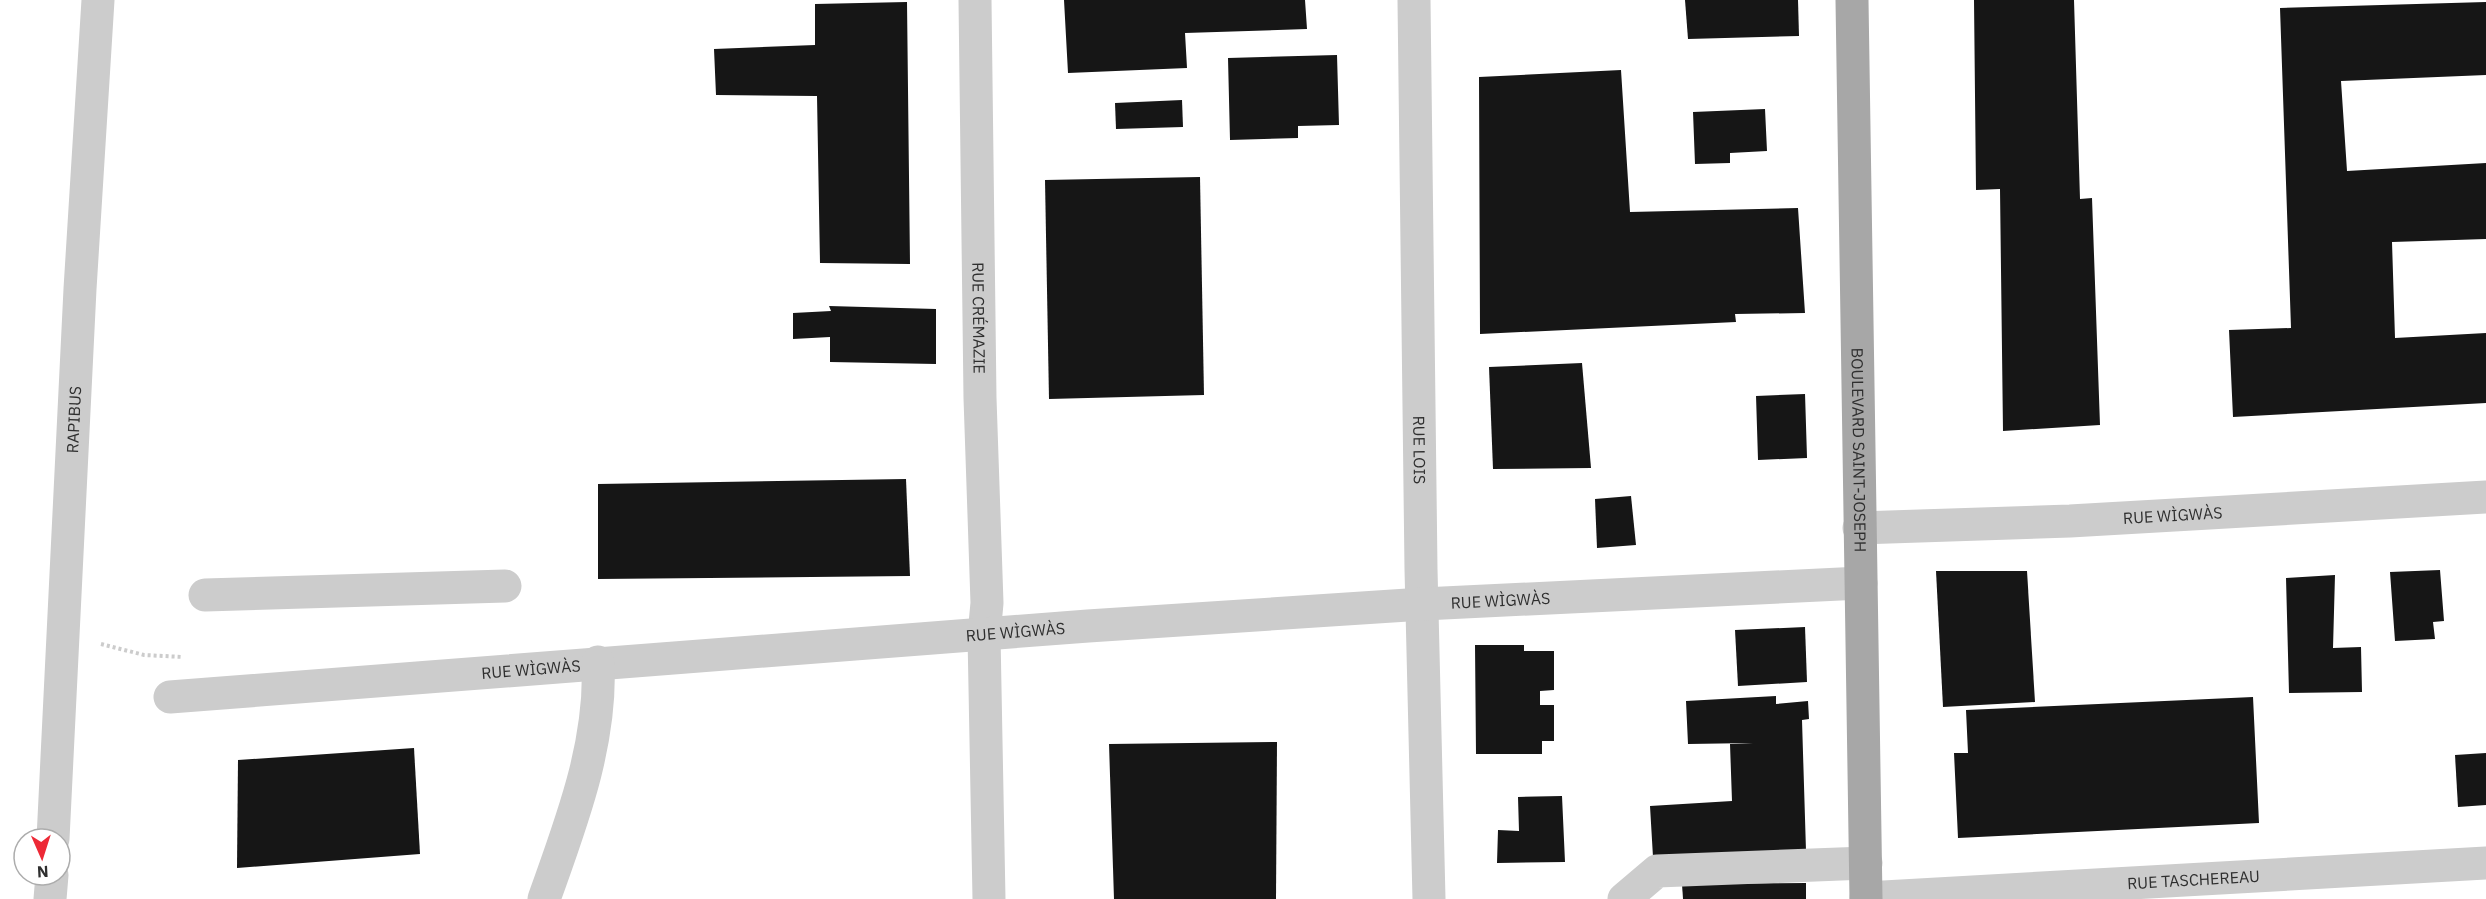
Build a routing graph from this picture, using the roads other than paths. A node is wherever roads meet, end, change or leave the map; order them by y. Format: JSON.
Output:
{"nodes":[{"id":1,"x":98,"y":0,"type":"edge"},
{"id":2,"x":975,"y":0,"type":"edge"},
{"id":3,"x":1414,"y":0,"type":"edge"},
{"id":4,"x":1852,"y":0,"type":"edge"},
{"id":5,"x":2486,"y":497,"type":"edge"},
{"id":6,"x":1859,"y":528,"type":"junction"},
{"id":7,"x":1861,"y":583,"type":"junction"},
{"id":8,"x":505,"y":586,"type":"dead end"},
{"id":9,"x":205,"y":595,"type":"dead end"},
{"id":10,"x":1423,"y":604,"type":"junction"},
{"id":11,"x":984,"y":635,"type":"junction"},
{"id":12,"x":598,"y":663,"type":"junction"},
{"id":13,"x":170,"y":697,"type":"dead end"},
{"id":14,"x":54,"y":827,"type":"edge"},
{"id":15,"x":1866,"y":863,"type":"junction"},
{"id":16,"x":2486,"y":863,"type":"edge"},
{"id":17,"x":2306,"y":886,"type":"edge"},
{"id":18,"x":544,"y":899,"type":"edge"},
{"id":19,"x":989,"y":899,"type":"edge"},
{"id":20,"x":1429,"y":899,"type":"edge"},
{"id":21,"x":1624,"y":899,"type":"edge"},
{"id":22,"x":1866,"y":899,"type":"edge"}],
"edges":[{"from":1,"to":14,"type":"street","name":"RAPIBUS"},
{"from":2,"to":11,"type":"street","name":"RUE CRÉMAZIE"},
{"from":3,"to":10,"type":"street","name":"RUE LOIS"},
{"from":4,"to":6,"type":"main road","name":"BOULEVARD SAINT-JOSEPH"},
{"from":5,"to":6,"type":"street","name":"RUE WÌGWÀS"},
{"from":6,"to":7,"type":"main road","name":"BOULEVARD SAINT-JOSEPH"},
{"from":7,"to":10,"type":"street","name":"RUE WÌGWÀS"},
{"from":7,"to":15,"type":"main road","name":"BOULEVARD SAINT-JOSEPH"},
{"from":8,"to":9,"type":"street"},
{"from":10,"to":11,"type":"street","name":"RUE WÌGWÀS"},
{"from":10,"to":20,"type":"street","name":"RUE LOIS"},
{"from":11,"to":12,"type":"street","name":"RUE WÌGWÀS"},
{"from":11,"to":19,"type":"street","name":"RUE CRÉMAZIE"},
{"from":12,"to":13,"type":"street","name":"RUE WÌGWÀS"},
{"from":12,"to":18,"type":"street"},
{"from":15,"to":21,"type":"street"},
{"from":15,"to":22,"type":"main road","name":"BOULEVARD SAINT-JOSEPH"},
{"from":16,"to":17,"type":"street","name":"RUE TASCHEREAU"},
{"from":17,"to":22,"type":"street","name":"RUE TASCHEREAU"}]}
